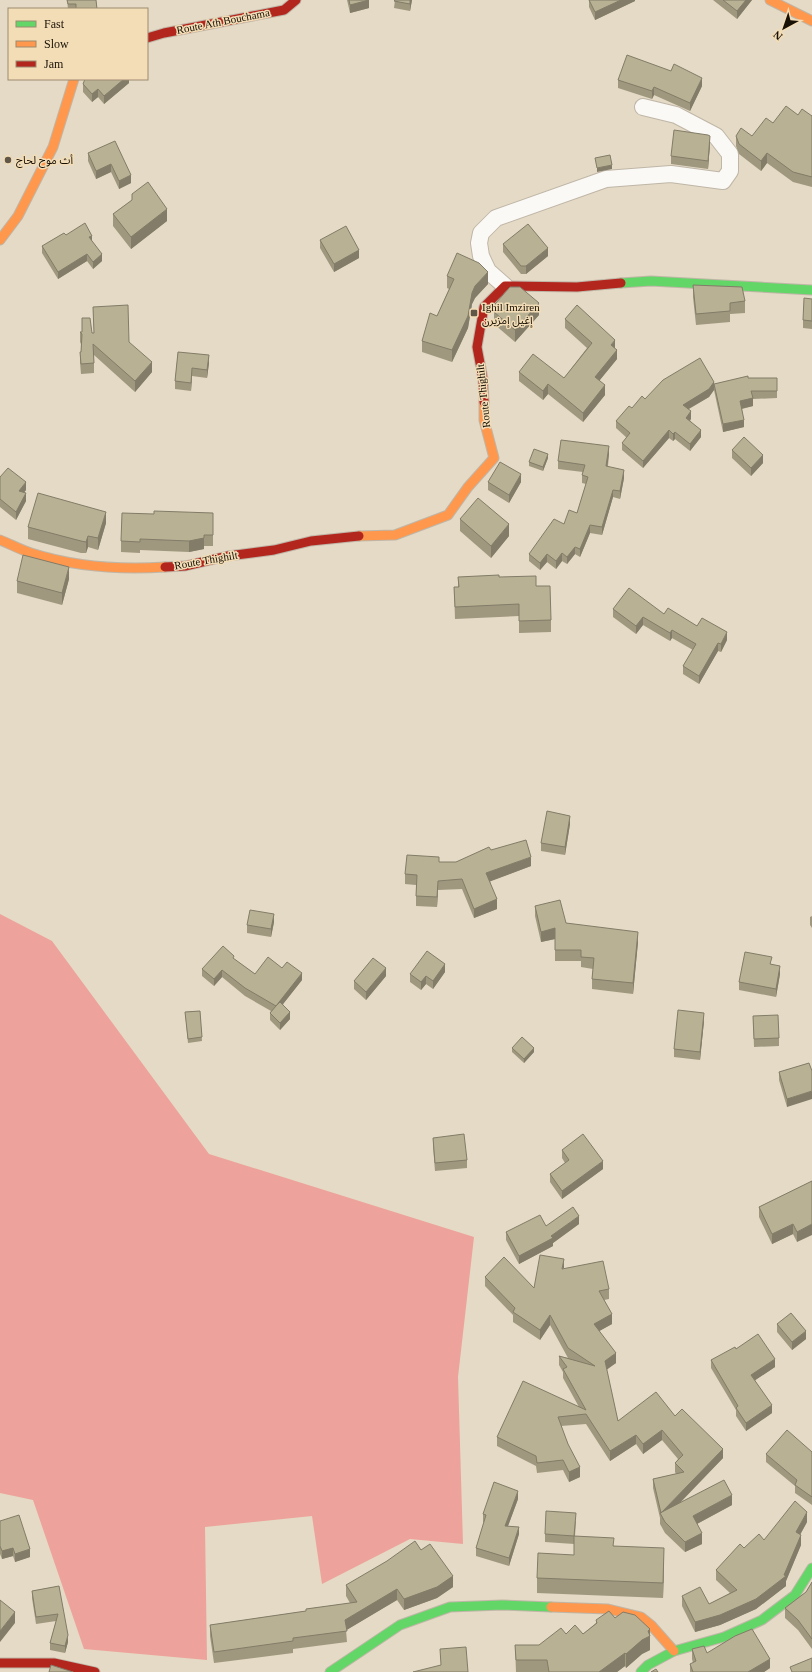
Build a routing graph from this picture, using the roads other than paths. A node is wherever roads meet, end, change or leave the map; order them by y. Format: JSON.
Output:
{"nodes":[{"id":1,"x":296,"y":0,"type":"edge"},
{"id":2,"x":770,"y":0,"type":"edge"},
{"id":3,"x":812,"y":21,"type":"edge"},
{"id":4,"x":148,"y":38,"type":"edge"},
{"id":5,"x":74,"y":80,"type":"edge"},
{"id":6,"x":643,"y":107,"type":"dead end"},
{"id":7,"x":0,"y":240,"type":"edge"},
{"id":8,"x":505,"y":286,"type":"junction"},
{"id":9,"x":812,"y":290,"type":"edge"},
{"id":10,"x":0,"y":540,"type":"edge"},
{"id":11,"x":812,"y":1568,"type":"edge"},
{"id":12,"x":674,"y":1651,"type":"junction"},
{"id":13,"x":0,"y":1663,"type":"edge"},
{"id":14,"x":94,"y":1672,"type":"edge"},
{"id":15,"x":330,"y":1672,"type":"edge"},
{"id":16,"x":641,"y":1672,"type":"edge"}],
"edges":[{"from":1,"to":4,"type":"street","name":"Route Ath Bouchama"},
{"from":2,"to":3,"type":"street"},
{"from":5,"to":7,"type":"street"},
{"from":6,"to":8,"type":"street"},
{"from":8,"to":9,"type":"street"},
{"from":8,"to":10,"type":"street","name":"Route Thighilt"},
{"from":11,"to":12,"type":"street"},
{"from":12,"to":15,"type":"street"},
{"from":12,"to":16,"type":"street"},
{"from":13,"to":14,"type":"street"}]}
